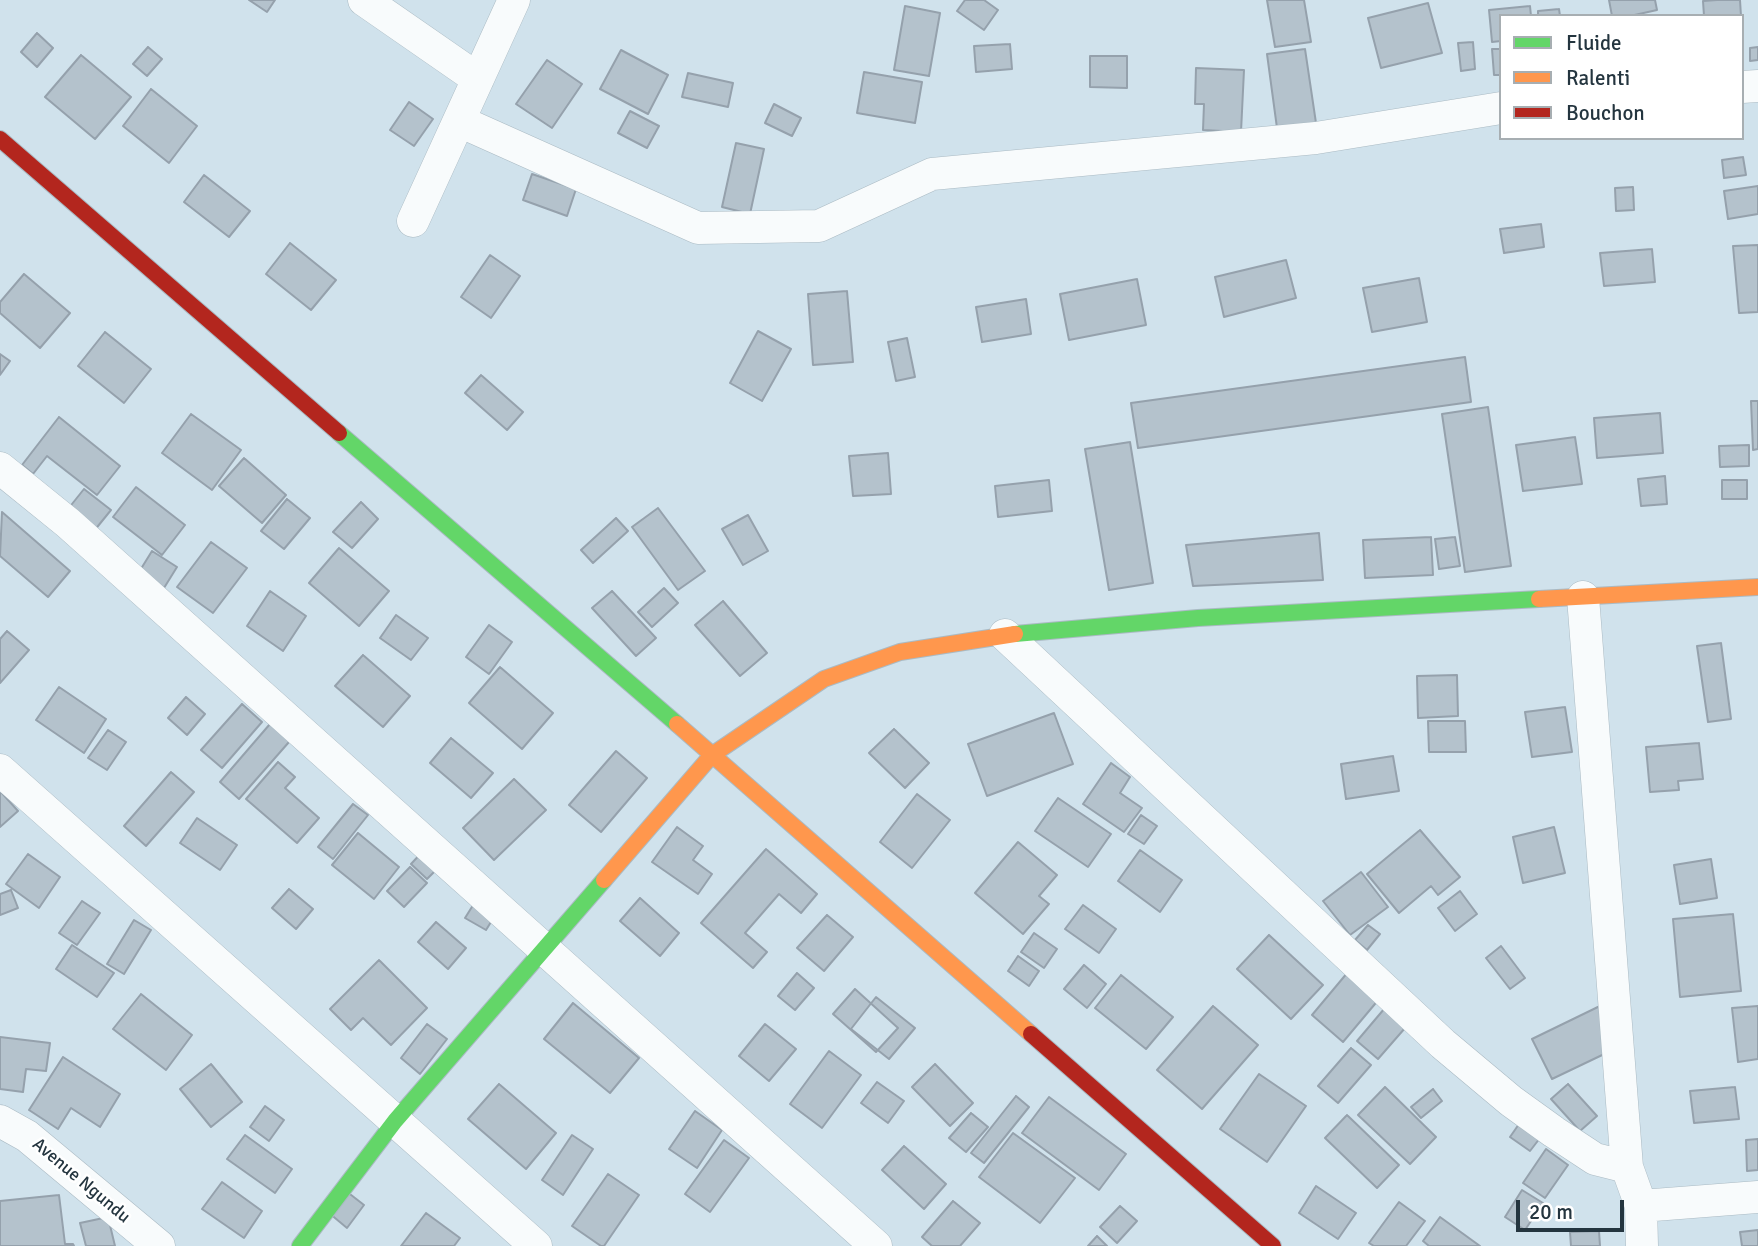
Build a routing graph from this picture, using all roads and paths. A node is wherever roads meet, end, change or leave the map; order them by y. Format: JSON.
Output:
{"nodes":[{"id":1,"x":364,"y":0,"type":"edge"},
{"id":2,"x":514,"y":0,"type":"edge"},
{"id":3,"x":478,"y":79,"type":"junction"},
{"id":4,"x":1499,"y":108,"type":"edge"},
{"id":5,"x":458,"y":121,"type":"junction"},
{"id":6,"x":0,"y":139,"type":"edge"},
{"id":7,"x":413,"y":221,"type":"dead end"},
{"id":8,"x":0,"y":468,"type":"edge"},
{"id":9,"x":1758,"y":587,"type":"edge"},
{"id":10,"x":1583,"y":597,"type":"junction"},
{"id":11,"x":1005,"y":635,"type":"junction"},
{"id":12,"x":712,"y":755,"type":"junction"},
{"id":13,"x":0,"y":770,"type":"edge"},
{"id":14,"x":544,"y":950,"type":"junction"},
{"id":15,"x":0,"y":1121,"type":"edge"},
{"id":16,"x":395,"y":1121,"type":"junction"},
{"id":17,"x":1627,"y":1167,"type":"junction"},
{"id":18,"x":1758,"y":1197,"type":"edge"},
{"id":19,"x":1641,"y":1206,"type":"junction"},
{"id":20,"x":159,"y":1246,"type":"edge"},
{"id":21,"x":300,"y":1246,"type":"edge"},
{"id":22,"x":536,"y":1246,"type":"edge"},
{"id":23,"x":876,"y":1246,"type":"edge"},
{"id":24,"x":1273,"y":1246,"type":"edge"},
{"id":25,"x":1642,"y":1246,"type":"edge"}],
"edges":[{"from":1,"to":3,"type":"street"},
{"from":2,"to":3,"type":"street"},
{"from":3,"to":5,"type":"street"},
{"from":4,"to":5,"type":"street"},
{"from":5,"to":7,"type":"street"},
{"from":6,"to":12,"type":"street"},
{"from":8,"to":14,"type":"street"},
{"from":9,"to":10,"type":"street"},
{"from":10,"to":11,"type":"street"},
{"from":10,"to":17,"type":"street"},
{"from":11,"to":12,"type":"street"},
{"from":11,"to":17,"type":"street"},
{"from":12,"to":14,"type":"street"},
{"from":12,"to":24,"type":"street"},
{"from":13,"to":16,"type":"street"},
{"from":14,"to":16,"type":"street"},
{"from":14,"to":23,"type":"street"},
{"from":15,"to":20,"type":"street","name":"Avenue Ngundu"},
{"from":16,"to":21,"type":"street"},
{"from":16,"to":22,"type":"street"},
{"from":17,"to":19,"type":"street"},
{"from":18,"to":19,"type":"street"},
{"from":19,"to":25,"type":"street"}]}
